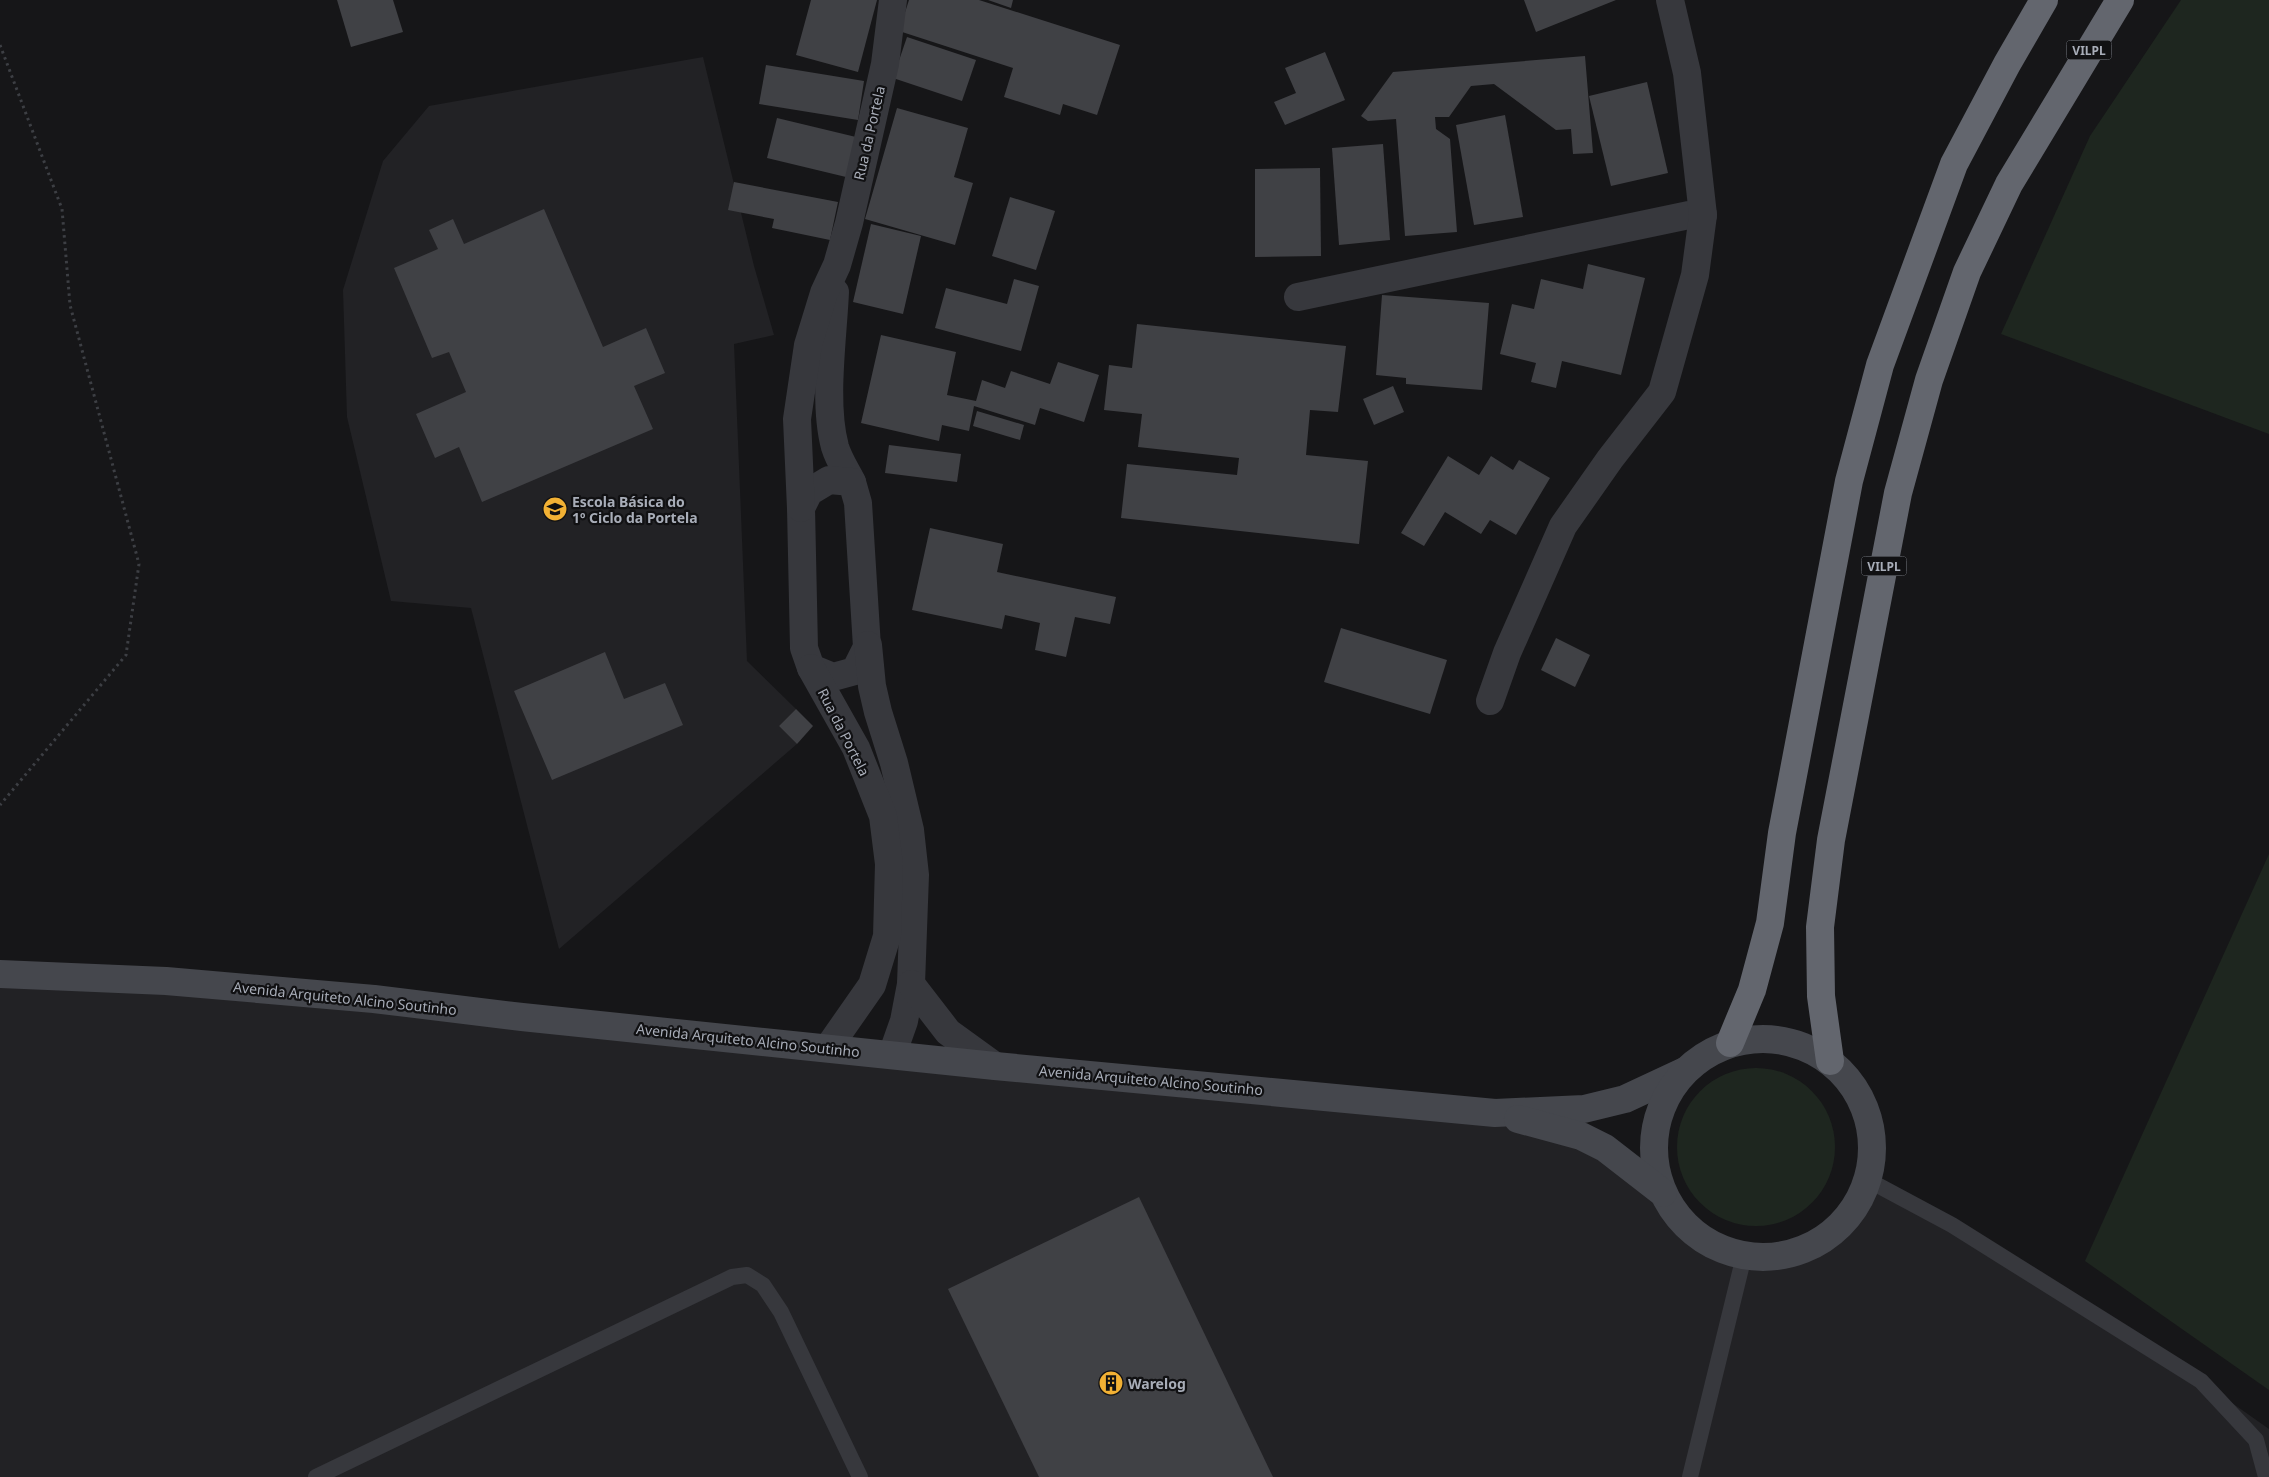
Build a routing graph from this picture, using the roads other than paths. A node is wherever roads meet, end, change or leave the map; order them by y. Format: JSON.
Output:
{"nodes":[{"id":1,"x":893,"y":0,"type":"edge"},
{"id":2,"x":1670,"y":0,"type":"edge"},
{"id":3,"x":2044,"y":0,"type":"edge"},
{"id":4,"x":2120,"y":0,"type":"edge"},
{"id":5,"x":1703,"y":215,"type":"junction"},
{"id":6,"x":837,"y":265,"type":"junction"},
{"id":7,"x":1298,"y":297,"type":"dead end"},
{"id":8,"x":852,"y":482,"type":"junction"},
{"id":9,"x":801,"y":508,"type":"junction"},
{"id":10,"x":865,"y":617,"type":"junction"},
{"id":11,"x":811,"y":668,"type":"junction"},
{"id":12,"x":1490,"y":701,"type":"dead end"},
{"id":13,"x":0,"y":974,"type":"edge"},
{"id":14,"x":912,"y":984,"type":"junction"},
{"id":15,"x":1730,"y":1043,"type":"junction"},
{"id":16,"x":828,"y":1048,"type":"junction"},
{"id":17,"x":892,"y":1055,"type":"junction"},
{"id":18,"x":1830,"y":1061,"type":"junction"},
{"id":19,"x":995,"y":1066,"type":"junction"},
{"id":20,"x":1685,"y":1071,"type":"junction"},
{"id":21,"x":1495,"y":1112,"type":"junction"},
{"id":22,"x":1868,"y":1180,"type":"junction"},
{"id":23,"x":1663,"y":1193,"type":"junction"},
{"id":24,"x":1744,"y":1256,"type":"junction"},
{"id":25,"x":316,"y":1477,"type":"edge"},
{"id":26,"x":860,"y":1477,"type":"edge"},
{"id":27,"x":1690,"y":1477,"type":"edge"},
{"id":28,"x":2266,"y":1477,"type":"edge"}],
"edges":[{"from":1,"to":6,"type":"street","name":"Rua da Portela"},
{"from":2,"to":5,"type":"street"},
{"from":3,"to":15,"type":"highway"},
{"from":4,"to":18,"type":"highway","number":"VILPL"},
{"from":5,"to":7,"type":"street"},
{"from":5,"to":12,"type":"street"},
{"from":6,"to":8,"type":"street","name":"Rua da Portela"},
{"from":6,"to":9,"type":"street","name":"Rua da Portela"},
{"from":8,"to":9,"type":"street"},
{"from":8,"to":10,"type":"street","name":"Rua da Portela"},
{"from":9,"to":11,"type":"street","name":"Rua da Portela"},
{"from":10,"to":11,"type":"street","name":"Rua da Portela"},
{"from":10,"to":14,"type":"street","name":"Rua da Portela"},
{"from":11,"to":16,"type":"street","name":"Rua da Portela"},
{"from":13,"to":16,"type":"main road","name":"Avenida Arquiteto Alcino Soutinho"},
{"from":14,"to":17,"type":"street","name":"Rua da Portela"},
{"from":14,"to":19,"type":"street"},
{"from":15,"to":18,"type":"main road"},
{"from":15,"to":20,"type":"main road"},
{"from":16,"to":17,"type":"main road","name":"Avenida Arquiteto Alcino Soutinho"},
{"from":17,"to":19,"type":"main road","name":"Avenida Arquiteto Alcino Soutinho"},
{"from":18,"to":22,"type":"main road"},
{"from":19,"to":21,"type":"main road","name":"Avenida Arquiteto Alcino Soutinho"},
{"from":20,"to":21,"type":"main road","name":"Avenida Arquiteto Alcino Soutinho"},
{"from":20,"to":23,"type":"main road"},
{"from":21,"to":23,"type":"main road","name":"Avenida Arquiteto Alcino Soutinho"},
{"from":22,"to":24,"type":"main road"},
{"from":22,"to":28,"type":"lane"},
{"from":23,"to":24,"type":"main road"},
{"from":24,"to":27,"type":"lane"},
{"from":25,"to":26,"type":"lane"}]}
